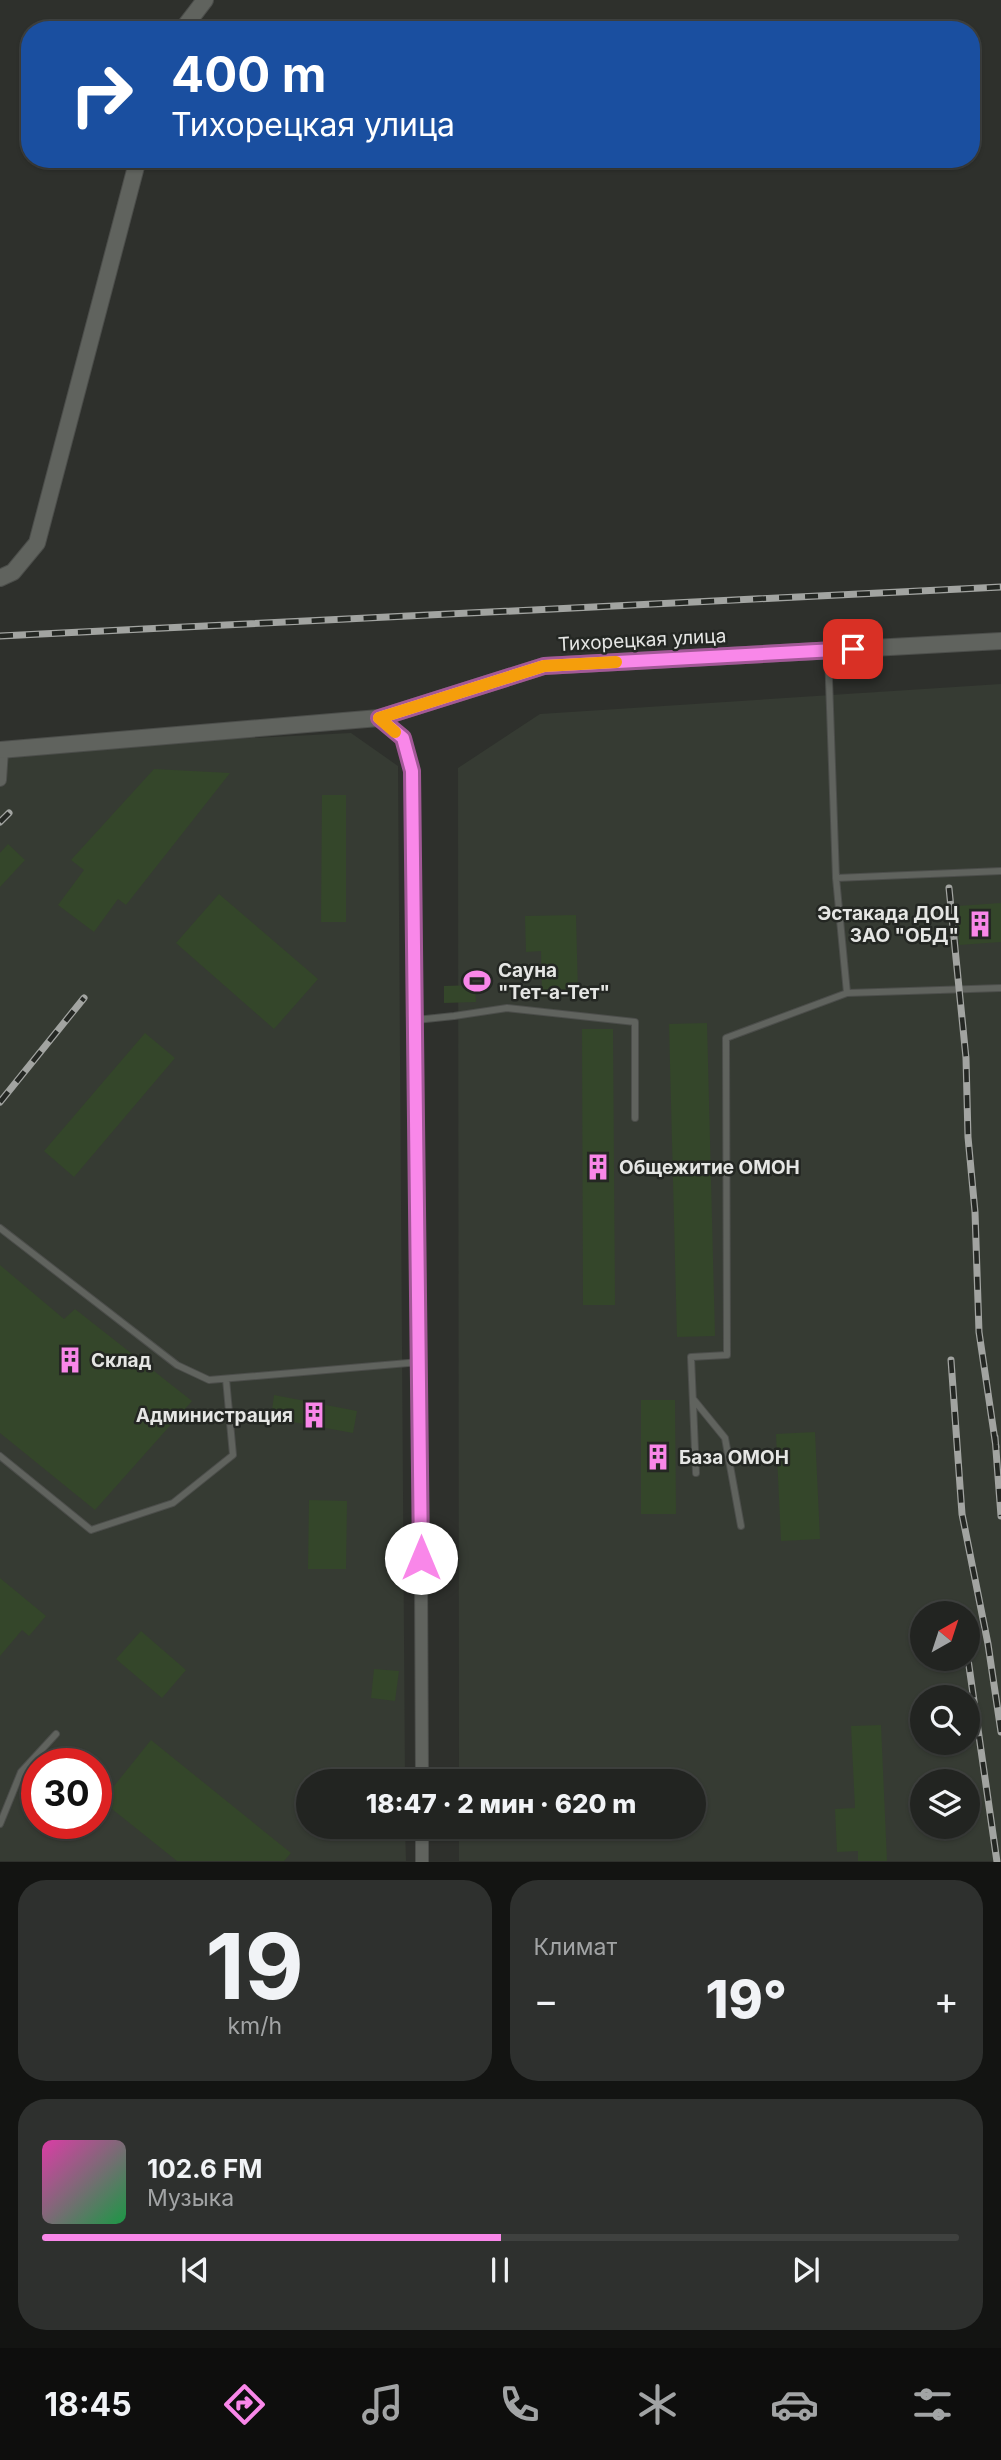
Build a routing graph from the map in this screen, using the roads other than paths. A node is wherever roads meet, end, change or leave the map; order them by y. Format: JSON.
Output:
{"nodes":[{"id":1,"x":205,"y":0,"type":"edge"},
{"id":2,"x":189,"y":21,"type":"edge"},
{"id":3,"x":136,"y":168,"type":"edge"},
{"id":4,"x":0,"y":578,"type":"edge"},
{"id":5,"x":1001,"y":641,"type":"edge"},
{"id":6,"x":828,"y":650,"type":"junction"},
{"id":7,"x":379,"y":718,"type":"junction"},
{"id":8,"x":1,"y":750,"type":"edge"},
{"id":9,"x":0,"y":780,"type":"edge"},
{"id":10,"x":1001,"y":871,"type":"edge"},
{"id":11,"x":836,"y":878,"type":"junction"},
{"id":12,"x":1001,"y":988,"type":"edge"},
{"id":13,"x":848,"y":993,"type":"junction"},
{"id":14,"x":416,"y":1020,"type":"junction"},
{"id":15,"x":635,"y":1118,"type":"dead end"},
{"id":16,"x":0,"y":1228,"type":"edge"},
{"id":17,"x":420,"y":1362,"type":"junction"},
{"id":18,"x":226,"y":1378,"type":"junction"},
{"id":19,"x":692,"y":1398,"type":"junction"},
{"id":20,"x":0,"y":1456,"type":"edge"},
{"id":21,"x":696,"y":1473,"type":"dead end"},
{"id":22,"x":741,"y":1526,"type":"dead end"},
{"id":23,"x":56,"y":1734,"type":"dead end"},
{"id":24,"x":422,"y":1769,"type":"edge"},
{"id":25,"x":0,"y":1824,"type":"edge"},
{"id":26,"x":422,"y":1839,"type":"edge"},
{"id":27,"x":422,"y":1861,"type":"edge"}],
"edges":[{"from":1,"to":2,"type":"street"},
{"from":3,"to":4,"type":"street"},
{"from":5,"to":6,"type":"street","name":"Тихорецкая улица"},
{"from":6,"to":7,"type":"street","name":"Тихорецкая улица"},
{"from":6,"to":11,"type":"lane"},
{"from":7,"to":8,"type":"street","name":"Тихорецкая улица"},
{"from":7,"to":14,"type":"street"},
{"from":8,"to":9,"type":"street"},
{"from":10,"to":11,"type":"lane"},
{"from":11,"to":13,"type":"lane"},
{"from":12,"to":13,"type":"lane"},
{"from":13,"to":19,"type":"lane"},
{"from":14,"to":15,"type":"lane"},
{"from":14,"to":17,"type":"street"},
{"from":16,"to":18,"type":"lane"},
{"from":17,"to":18,"type":"lane"},
{"from":17,"to":24,"type":"street"},
{"from":18,"to":20,"type":"lane"},
{"from":19,"to":21,"type":"lane"},
{"from":19,"to":22,"type":"lane"},
{"from":23,"to":25,"type":"lane"},
{"from":26,"to":27,"type":"street"}]}
